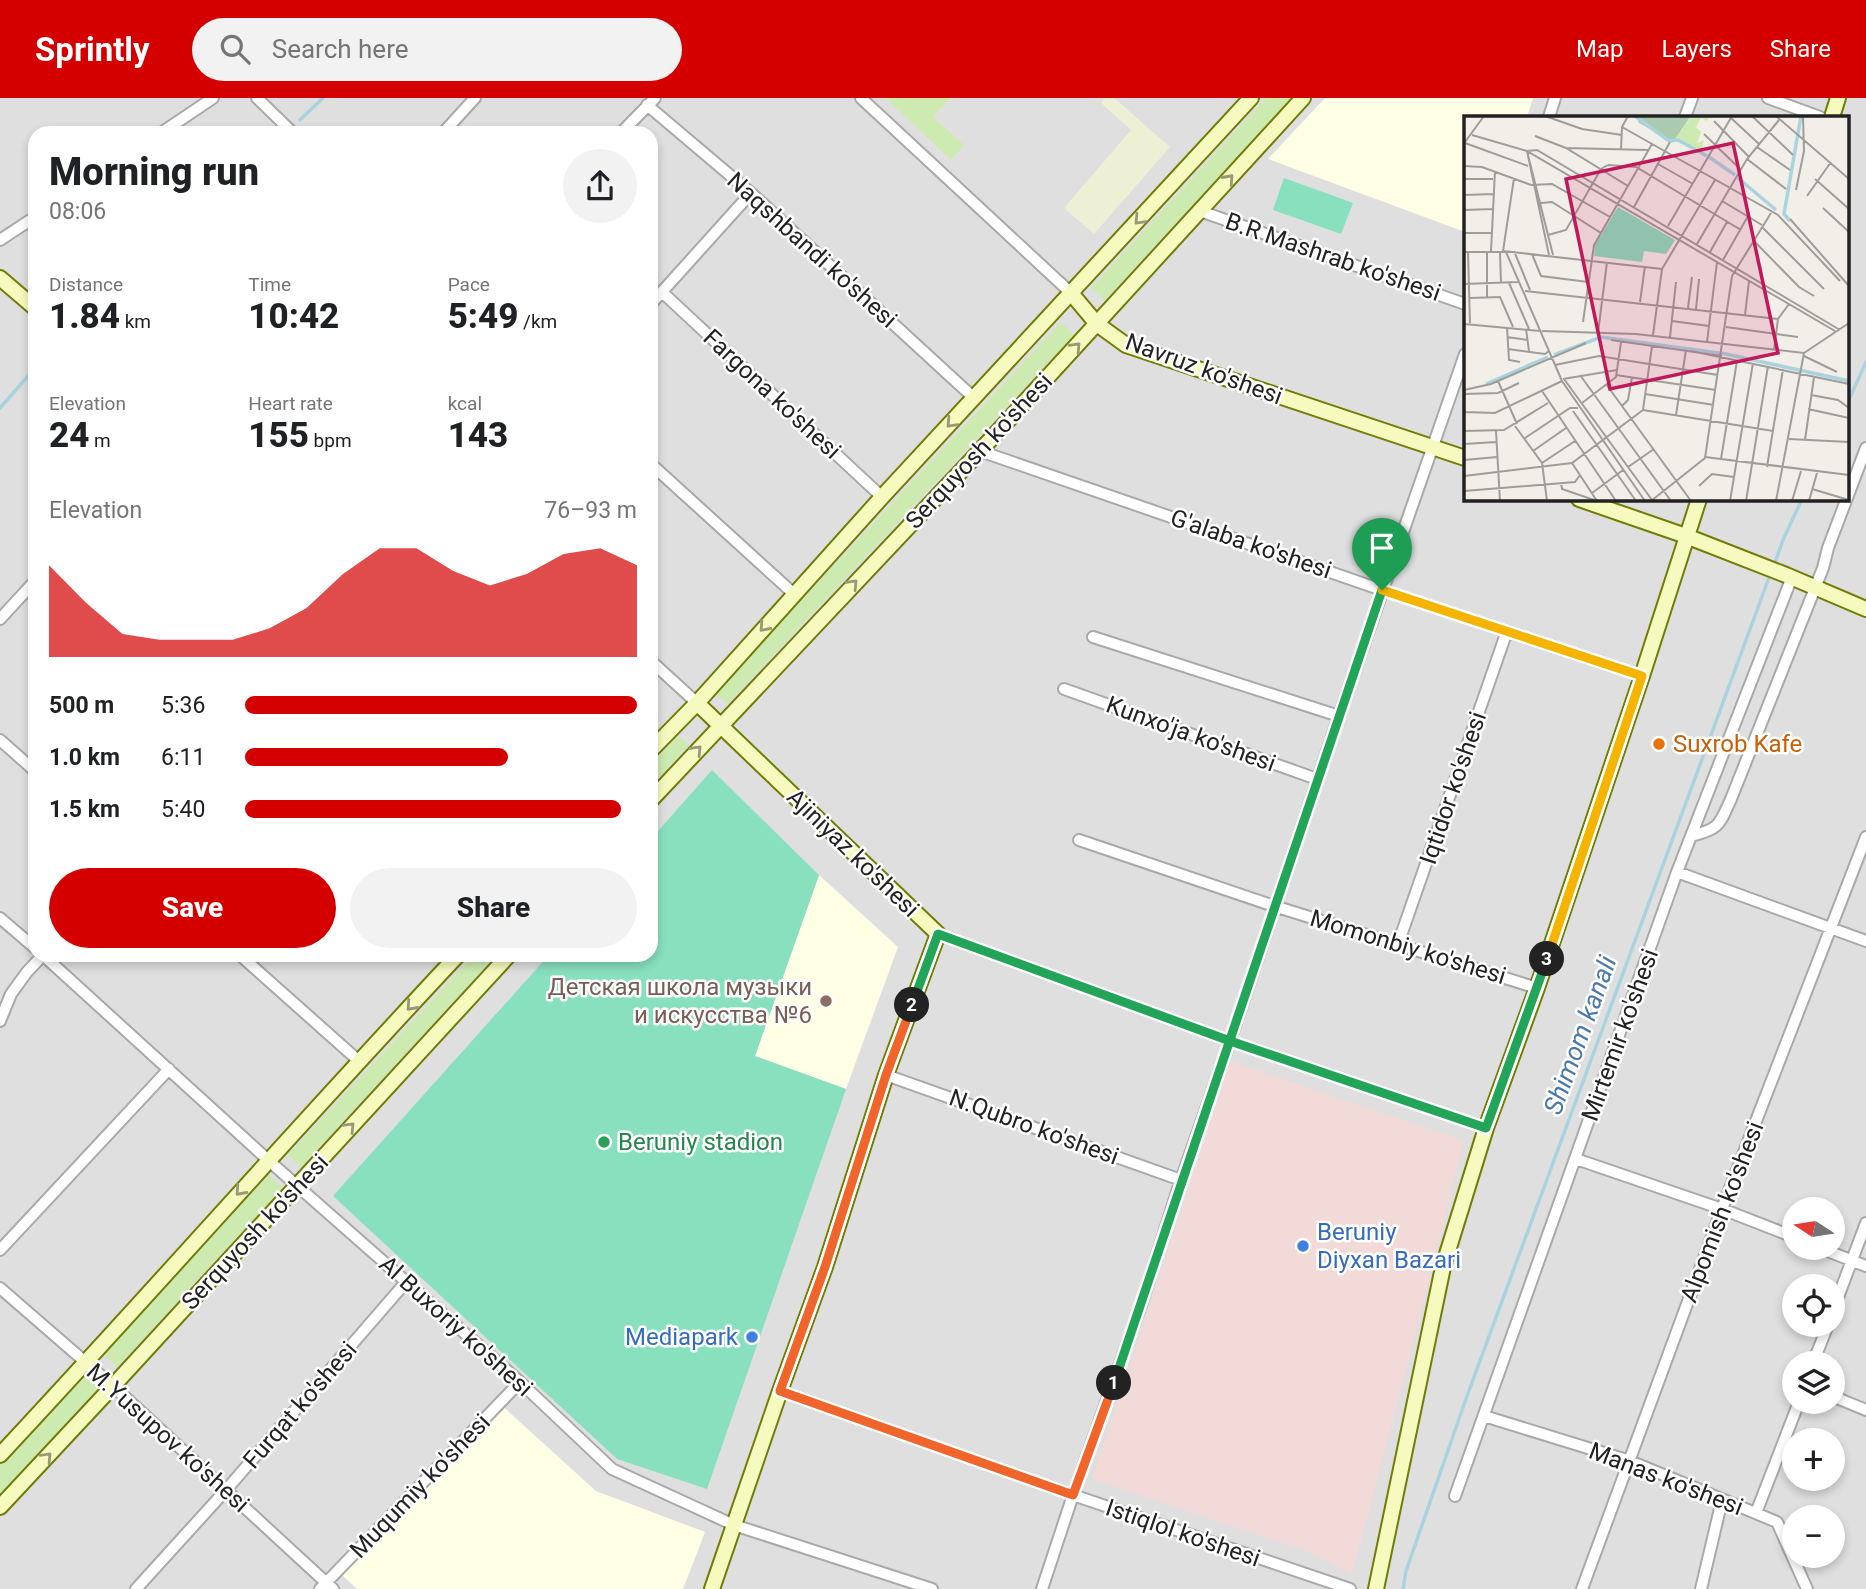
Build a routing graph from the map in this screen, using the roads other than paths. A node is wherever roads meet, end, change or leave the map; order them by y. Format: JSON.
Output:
{"nodes":[{"id":1,"x":213,"y":98,"type":"edge"},
{"id":2,"x":257,"y":98,"type":"edge"},
{"id":3,"x":475,"y":98,"type":"edge"},
{"id":4,"x":1251,"y":98,"type":"edge"},
{"id":5,"x":1303,"y":98,"type":"edge"},
{"id":6,"x":1555,"y":98,"type":"edge"},
{"id":7,"x":1692,"y":98,"type":"edge"},
{"id":8,"x":1768,"y":98,"type":"edge"},
{"id":9,"x":1838,"y":98,"type":"edge"},
{"id":10,"x":864,"y":99,"type":"edge"},
{"id":11,"x":651,"y":102,"type":"edge"},
{"id":12,"x":1549,"y":116,"type":"edge"},
{"id":13,"x":1685,"y":116,"type":"edge"},
{"id":14,"x":1817,"y":116,"type":"edge"},
{"id":15,"x":1832,"y":116,"type":"edge"},
{"id":16,"x":171,"y":126,"type":"edge"},
{"id":17,"x":286,"y":126,"type":"edge"},
{"id":18,"x":449,"y":126,"type":"edge"},
{"id":19,"x":628,"y":126,"type":"edge"},
{"id":20,"x":751,"y":193,"type":"junction"},
{"id":21,"x":1200,"y":211,"type":"junction"},
{"id":22,"x":28,"y":222,"type":"edge"},
{"id":23,"x":0,"y":240,"type":"edge"},
{"id":24,"x":0,"y":278,"type":"edge"},
{"id":25,"x":662,"y":292,"type":"junction"},
{"id":26,"x":1071,"y":293,"type":"junction"},
{"id":27,"x":658,"y":296,"type":"edge"},
{"id":28,"x":28,"y":302,"type":"edge"},
{"id":29,"x":1464,"y":304,"type":"edge"},
{"id":30,"x":1097,"y":324,"type":"junction"},
{"id":31,"x":1464,"y":357,"type":"edge"},
{"id":32,"x":974,"y":398,"type":"junction"},
{"id":33,"x":1434,"y":447,"type":"junction"},
{"id":34,"x":979,"y":450,"type":"junction"},
{"id":35,"x":1865,"y":456,"type":"edge"},
{"id":36,"x":1464,"y":458,"type":"edge"},
{"id":37,"x":658,"y":470,"type":"edge"},
{"id":38,"x":882,"y":497,"type":"junction"},
{"id":39,"x":1848,"y":498,"type":"edge"},
{"id":40,"x":1582,"y":500,"type":"edge"},
{"id":41,"x":1699,"y":500,"type":"edge"},
{"id":42,"x":1847,"y":500,"type":"edge"},
{"id":43,"x":1686,"y":536,"type":"junction"},
{"id":44,"x":1789,"y":576,"type":"junction"},
{"id":45,"x":1815,"y":587,"type":"junction"},
{"id":46,"x":28,"y":589,"type":"edge"},
{"id":47,"x":1382,"y":590,"type":"junction"},
{"id":48,"x":794,"y":593,"type":"junction"},
{"id":49,"x":1866,"y":609,"type":"edge"},
{"id":50,"x":0,"y":619,"type":"edge"},
{"id":51,"x":1507,"y":631,"type":"junction"},
{"id":52,"x":1093,"y":637,"type":"dead end"},
{"id":53,"x":658,"y":667,"type":"edge"},
{"id":54,"x":1642,"y":676,"type":"junction"},
{"id":55,"x":1064,"y":689,"type":"dead end"},
{"id":56,"x":696,"y":702,"type":"junction"},
{"id":57,"x":1339,"y":716,"type":"junction"},
{"id":58,"x":720,"y":725,"type":"junction"},
{"id":59,"x":0,"y":740,"type":"edge"},
{"id":60,"x":658,"y":743,"type":"edge"},
{"id":61,"x":28,"y":765,"type":"edge"},
{"id":62,"x":1317,"y":779,"type":"junction"},
{"id":63,"x":658,"y":792,"type":"edge"},
{"id":64,"x":1691,"y":836,"type":"junction"},
{"id":65,"x":1866,"y":837,"type":"edge"},
{"id":66,"x":1079,"y":840,"type":"dead end"},
{"id":67,"x":1677,"y":872,"type":"junction"},
{"id":68,"x":1274,"y":906,"type":"junction"},
{"id":69,"x":0,"y":918,"type":"edge"},
{"id":70,"x":1831,"y":927,"type":"junction"},
{"id":71,"x":938,"y":934,"type":"junction"},
{"id":72,"x":1866,"y":941,"type":"edge"},
{"id":73,"x":28,"y":942,"type":"edge"},
{"id":74,"x":1398,"y":944,"type":"junction"},
{"id":75,"x":37,"y":962,"type":"edge"},
{"id":76,"x":50,"y":962,"type":"edge"},
{"id":77,"x":248,"y":962,"type":"edge"},
{"id":78,"x":452,"y":962,"type":"edge"},
{"id":79,"x":502,"y":962,"type":"edge"},
{"id":80,"x":1537,"y":988,"type":"junction"},
{"id":81,"x":0,"y":1021,"type":"edge"},
{"id":82,"x":1230,"y":1041,"type":"junction"},
{"id":83,"x":360,"y":1062,"type":"junction"},
{"id":84,"x":170,"y":1069,"type":"junction"},
{"id":85,"x":886,"y":1075,"type":"junction"},
{"id":86,"x":1486,"y":1128,"type":"junction"},
{"id":87,"x":1576,"y":1159,"type":"junction"},
{"id":88,"x":268,"y":1160,"type":"junction"},
{"id":89,"x":1181,"y":1180,"type":"junction"},
{"id":90,"x":297,"y":1185,"type":"junction"},
{"id":91,"x":1722,"y":1209,"type":"junction"},
{"id":92,"x":1866,"y":1223,"type":"edge"},
{"id":93,"x":1782,"y":1232,"type":"edge"},
{"id":94,"x":0,"y":1250,"type":"edge"},
{"id":95,"x":1845,"y":1258,"type":"edge"},
{"id":96,"x":1852,"y":1261,"type":"junction"},
{"id":97,"x":1866,"y":1266,"type":"edge"},
{"id":98,"x":1845,"y":1279,"type":"edge"},
{"id":99,"x":406,"y":1282,"type":"junction"},
{"id":100,"x":0,"y":1288,"type":"edge"},
{"id":101,"x":86,"y":1363,"type":"junction"},
{"id":102,"x":520,"y":1382,"type":"junction"},
{"id":103,"x":113,"y":1386,"type":"junction"},
{"id":104,"x":780,"y":1391,"type":"junction"},
{"id":105,"x":1845,"y":1401,"type":"edge"},
{"id":106,"x":1866,"y":1410,"type":"edge"},
{"id":107,"x":1794,"y":1414,"type":"edge"},
{"id":108,"x":1484,"y":1416,"type":"junction"},
{"id":109,"x":0,"y":1455,"type":"edge"},
{"id":110,"x":1630,"y":1461,"type":"junction"},
{"id":111,"x":226,"y":1490,"type":"junction"},
{"id":112,"x":1073,"y":1495,"type":"junction"},
{"id":113,"x":1455,"y":1496,"type":"dead end"},
{"id":114,"x":1722,"y":1500,"type":"junction"},
{"id":115,"x":0,"y":1507,"type":"edge"},
{"id":116,"x":1756,"y":1513,"type":"junction"},
{"id":117,"x":734,"y":1525,"type":"junction"},
{"id":118,"x":914,"y":1586,"type":"edge"},
{"id":119,"x":326,"y":1587,"type":"edge"},
{"id":120,"x":136,"y":1589,"type":"edge"},
{"id":121,"x":712,"y":1589,"type":"edge"},
{"id":122,"x":932,"y":1589,"type":"edge"},
{"id":123,"x":1042,"y":1589,"type":"edge"},
{"id":124,"x":1350,"y":1589,"type":"edge"},
{"id":125,"x":1376,"y":1589,"type":"edge"},
{"id":126,"x":1582,"y":1589,"type":"edge"},
{"id":127,"x":1701,"y":1589,"type":"edge"},
{"id":128,"x":1807,"y":1589,"type":"edge"}],
"edges":[{"from":1,"to":16,"type":"street"},
{"from":2,"to":17,"type":"street"},
{"from":3,"to":18,"type":"street"},
{"from":4,"to":26,"type":"street","name":"Serquyosh ko'shesi","one_way":true},
{"from":21,"to":5,"type":"street","name":"Serquyosh ko'shesi","one_way":true},
{"from":6,"to":12,"type":"street"},
{"from":7,"to":13,"type":"street"},
{"from":8,"to":14,"type":"street"},
{"from":9,"to":15,"type":"street"},
{"from":10,"to":26,"type":"street","name":"Navruz ko'shesi"},
{"from":11,"to":19,"type":"street"},
{"from":11,"to":20,"type":"street","name":"Naqshbandi ko'shesi"},
{"from":20,"to":25,"type":"street"},
{"from":20,"to":32,"type":"street","name":"Naqshbandi ko'shesi"},
{"from":21,"to":29,"type":"street","name":"B.R Mashrab ko'shesi"},
{"from":21,"to":30,"type":"street","name":"Serquyosh ko'shesi"},
{"from":22,"to":23,"type":"street"},
{"from":24,"to":28,"type":"street"},
{"from":25,"to":27,"type":"street"},
{"from":25,"to":38,"type":"street","name":"Fargona ko'shesi"},
{"from":26,"to":30,"type":"street","name":"Navruz ko'shesi"},
{"from":26,"to":32,"type":"street","name":"Serquyosh ko'shesi"},
{"from":30,"to":33,"type":"street","name":"Navruz ko'shesi"},
{"from":34,"to":30,"type":"street","name":"Serquyosh ko'shesi","one_way":true},
{"from":31,"to":33,"type":"street"},
{"from":32,"to":38,"type":"street","name":"Serquyosh ko'shesi","one_way":true},
{"from":33,"to":36,"type":"street","name":"Navruz ko'shesi"},
{"from":33,"to":47,"type":"street"},
{"from":34,"to":47,"type":"street","name":"G'alaba ko'shesi"},
{"from":58,"to":34,"type":"street","name":"Serquyosh ko'shesi","one_way":true},
{"from":35,"to":39,"type":"street"},
{"from":37,"to":48,"type":"street"},
{"from":38,"to":48,"type":"street","name":"Serquyosh ko'shesi"},
{"from":40,"to":43,"type":"street"},
{"from":41,"to":43,"type":"street"},
{"from":42,"to":45,"type":"street"},
{"from":43,"to":44,"type":"street"},
{"from":43,"to":54,"type":"street"},
{"from":44,"to":45,"type":"street"},
{"from":44,"to":64,"type":"street","name":"Mirtemir ko'shesi"},
{"from":45,"to":49,"type":"street"},
{"from":45,"to":64,"type":"street"},
{"from":46,"to":50,"type":"street"},
{"from":47,"to":51,"type":"street","name":"G'alaba ko'shesi"},
{"from":47,"to":57,"type":"street"},
{"from":48,"to":56,"type":"street","name":"Serquyosh ko'shesi","one_way":true},
{"from":51,"to":54,"type":"street","name":"G'alaba ko'shesi"},
{"from":51,"to":74,"type":"street","name":"Iqtidor ko'shesi"},
{"from":52,"to":57,"type":"street"},
{"from":53,"to":56,"type":"street","name":"Ajiniyaz ko'shesi"},
{"from":54,"to":80,"type":"street"},
{"from":55,"to":62,"type":"street","name":"Kunxo'ja ko'shesi"},
{"from":56,"to":58,"type":"street","name":"Ajiniyaz ko'shesi"},
{"from":56,"to":60,"type":"street","name":"Serquyosh ko'shesi"},
{"from":57,"to":62,"type":"street"},
{"from":63,"to":58,"type":"street","name":"Serquyosh ko'shesi","one_way":true},
{"from":58,"to":71,"type":"street","name":"Ajiniyaz ko'shesi"},
{"from":59,"to":61,"type":"street"},
{"from":62,"to":68,"type":"street"},
{"from":64,"to":67,"type":"street","name":"Mirtemir ko'shesi"},
{"from":65,"to":70,"type":"street","name":"Alpomish ko'shesi"},
{"from":66,"to":68,"type":"street","name":"Momonbiy ko'shesi"},
{"from":67,"to":70,"type":"street"},
{"from":67,"to":87,"type":"street","name":"Mirtemir ko'shesi"},
{"from":68,"to":74,"type":"street","name":"Momonbiy ko'shesi"},
{"from":68,"to":82,"type":"street"},
{"from":69,"to":73,"type":"street"},
{"from":70,"to":72,"type":"street"},
{"from":70,"to":91,"type":"street","name":"Alpomish ko'shesi"},
{"from":71,"to":82,"type":"street","name":"Ajiniyaz ko'shesi"},
{"from":71,"to":85,"type":"street"},
{"from":74,"to":80,"type":"street","name":"Momonbiy ko'shesi"},
{"from":75,"to":81,"type":"street"},
{"from":76,"to":84,"type":"street","name":"Al Buxoriy ko'shesi"},
{"from":77,"to":83,"type":"street"},
{"from":78,"to":83,"type":"street","name":"Serquyosh ko'shesi","one_way":true},
{"from":90,"to":79,"type":"street","name":"Serquyosh ko'shesi","one_way":true},
{"from":80,"to":86,"type":"street"},
{"from":82,"to":86,"type":"street","name":"Ajiniyaz ko'shesi"},
{"from":82,"to":89,"type":"street"},
{"from":83,"to":88,"type":"street","name":"Serquyosh ko'shesi"},
{"from":84,"to":88,"type":"street","name":"Al Buxoriy ko'shesi"},
{"from":84,"to":94,"type":"street"},
{"from":85,"to":89,"type":"street","name":"N.Qubro ko'shesi"},
{"from":85,"to":104,"type":"street"},
{"from":86,"to":125,"type":"street"},
{"from":87,"to":91,"type":"street"},
{"from":87,"to":108,"type":"street","name":"Mirtemir ko'shesi"},
{"from":88,"to":90,"type":"street","name":"Al Buxoriy ko'shesi"},
{"from":88,"to":101,"type":"street","name":"Serquyosh ko'shesi","one_way":true},
{"from":89,"to":112,"type":"street"},
{"from":90,"to":99,"type":"street","name":"Al Buxoriy ko'shesi"},
{"from":90,"to":103,"type":"street","name":"Serquyosh ko'shesi"},
{"from":91,"to":93,"type":"street"},
{"from":91,"to":110,"type":"street","name":"Alpomish ko'shesi"},
{"from":92,"to":96,"type":"street"},
{"from":95,"to":96,"type":"street"},
{"from":96,"to":97,"type":"street"},
{"from":96,"to":98,"type":"street"},
{"from":99,"to":102,"type":"street","name":"Al Buxoriy ko'shesi"},
{"from":99,"to":111,"type":"street","name":"Furqat ko'shesi"},
{"from":100,"to":101,"type":"street","name":"M.Yusupov ko'shesi"},
{"from":101,"to":103,"type":"street","name":"M.Yusupov ko'shesi"},
{"from":101,"to":109,"type":"street","name":"Serquyosh ko'shesi"},
{"from":102,"to":117,"type":"street","name":"Al Buxoriy ko'shesi"},
{"from":102,"to":119,"type":"street","name":"Muqumiy ko'shesi"},
{"from":103,"to":111,"type":"street","name":"M.Yusupov ko'shesi"},
{"from":115,"to":103,"type":"street","name":"Serquyosh ko'shesi","one_way":true},
{"from":104,"to":112,"type":"street","name":"Istiqlol ko'shesi"},
{"from":104,"to":117,"type":"street"},
{"from":105,"to":106,"type":"street"},
{"from":107,"to":116,"type":"street"},
{"from":108,"to":110,"type":"street","name":"Manas ko'shesi"},
{"from":108,"to":113,"type":"street","name":"Mirtemir ko'shesi"},
{"from":110,"to":114,"type":"street","name":"Manas ko'shesi"},
{"from":110,"to":126,"type":"street","name":"Alpomish ko'shesi"},
{"from":111,"to":119,"type":"street","name":"M.Yusupov ko'shesi"},
{"from":111,"to":120,"type":"street","name":"Furqat ko'shesi"},
{"from":112,"to":123,"type":"street"},
{"from":112,"to":124,"type":"street","name":"Istiqlol ko'shesi"},
{"from":114,"to":116,"type":"street","name":"Manas ko'shesi"},
{"from":114,"to":127,"type":"street"},
{"from":116,"to":128,"type":"street","name":"Manas ko'shesi"},
{"from":117,"to":118,"type":"street","name":"Al Buxoriy ko'shesi"},
{"from":117,"to":121,"type":"street"},
{"from":118,"to":122,"type":"street","name":"Al Buxoriy ko'shesi"}]}
